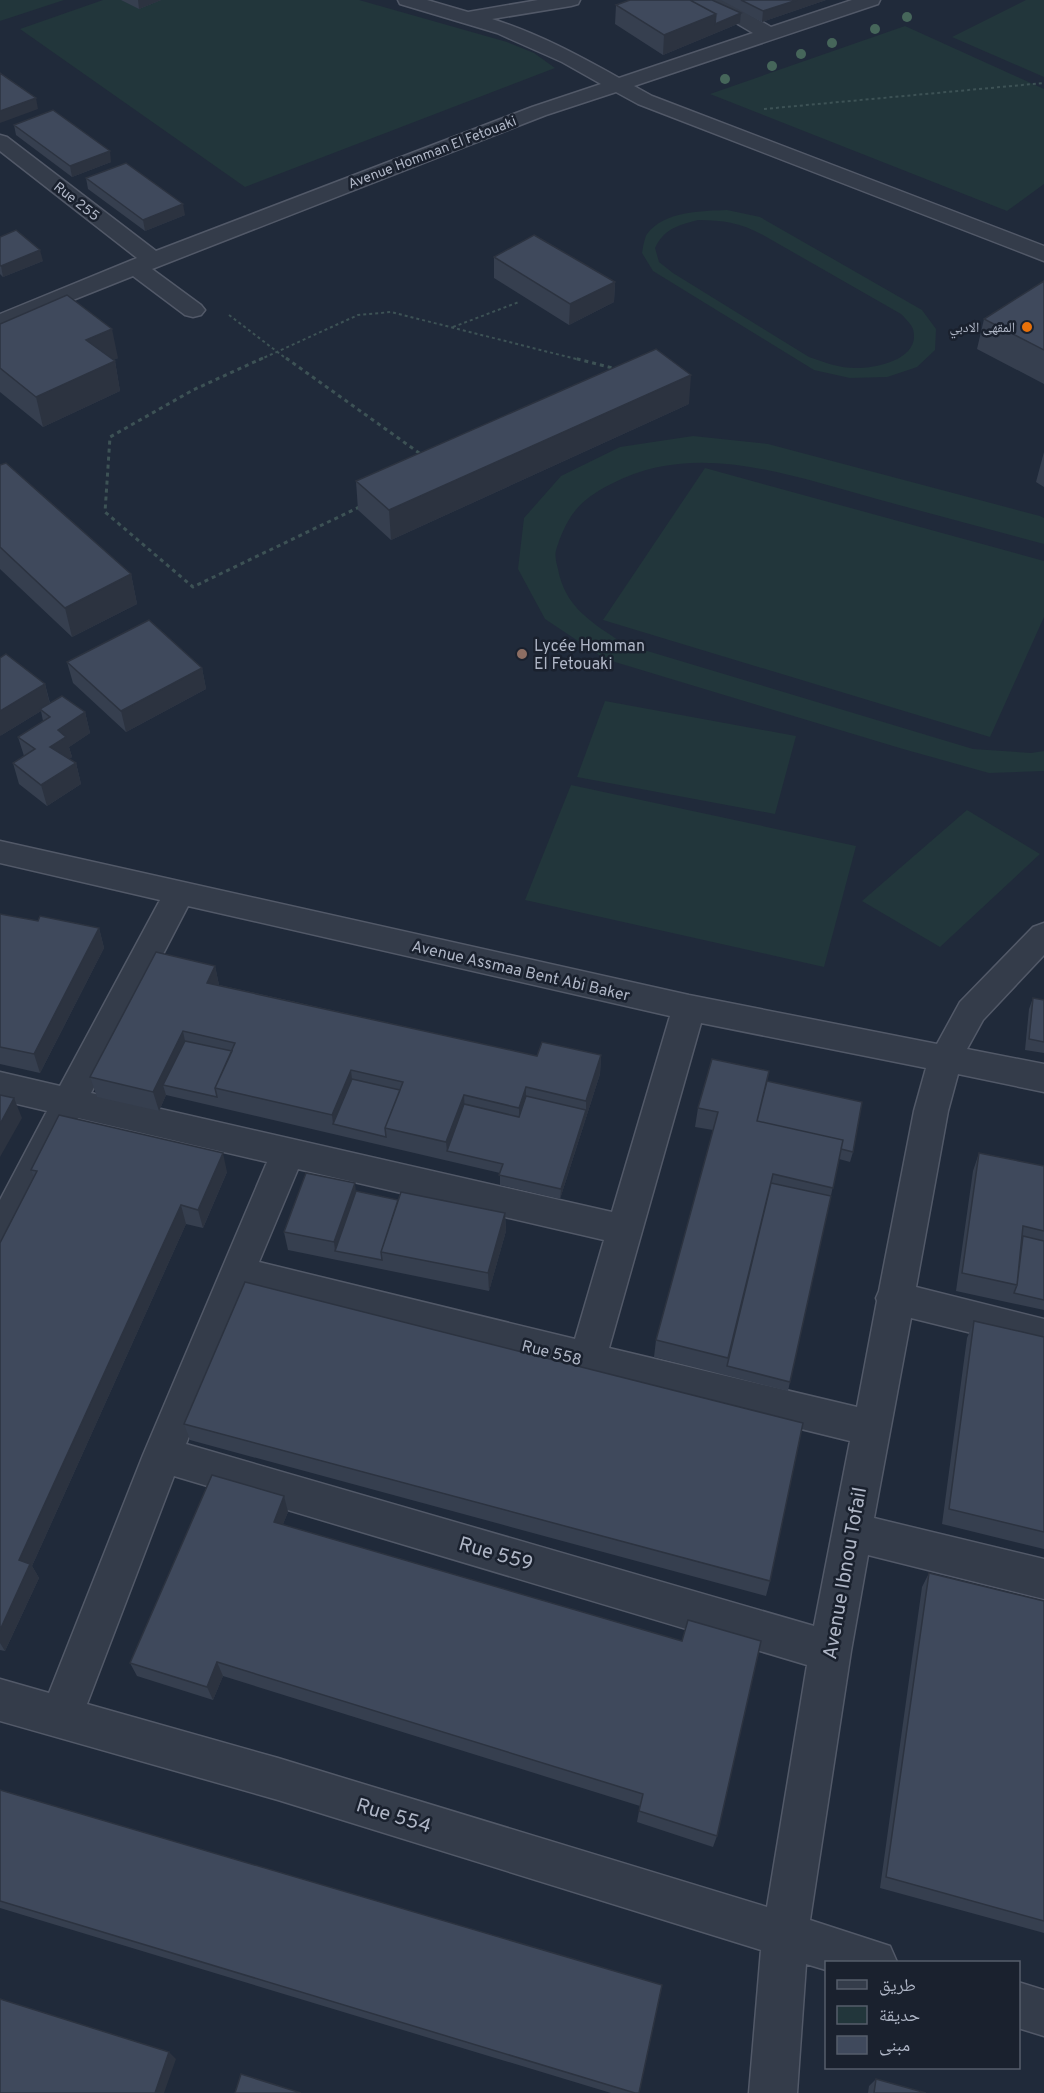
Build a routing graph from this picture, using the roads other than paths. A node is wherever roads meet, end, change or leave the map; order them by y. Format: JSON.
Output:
{"nodes":[{"id":1,"x":407,"y":0,"type":"edge"},
{"id":2,"x":571,"y":0,"type":"edge"},
{"id":3,"x":711,"y":0,"type":"edge"},
{"id":4,"x":871,"y":0,"type":"edge"},
{"id":5,"x":469,"y":18,"type":"junction"},
{"id":6,"x":770,"y":35,"type":"junction"},
{"id":7,"x":616,"y":85,"type":"junction"},
{"id":8,"x":0,"y":141,"type":"edge"},
{"id":9,"x":1044,"y":254,"type":"edge"},
{"id":10,"x":144,"y":264,"type":"junction"},
{"id":11,"x":193,"y":310,"type":"dead end"},
{"id":12,"x":0,"y":322,"type":"edge"},
{"id":13,"x":0,"y":852,"type":"edge"},
{"id":14,"x":180,"y":891,"type":"junction"},
{"id":15,"x":1044,"y":935,"type":"edge"},
{"id":16,"x":688,"y":1008,"type":"junction"},
{"id":17,"x":946,"y":1058,"type":"junction"},
{"id":18,"x":1044,"y":1078,"type":"edge"},
{"id":19,"x":0,"y":1086,"type":"edge"},
{"id":20,"x":68,"y":1103,"type":"junction"},
{"id":21,"x":288,"y":1152,"type":"junction"},
{"id":22,"x":625,"y":1230,"type":"junction"},
{"id":23,"x":0,"y":1234,"type":"edge"},
{"id":24,"x":237,"y":1270,"type":"junction"},
{"id":25,"x":894,"y":1298,"type":"junction"},
{"id":26,"x":1044,"y":1335,"type":"edge"},
{"id":27,"x":587,"y":1360,"type":"junction"},
{"id":28,"x":870,"y":1428,"type":"junction"},
{"id":29,"x":162,"y":1455,"type":"junction"},
{"id":30,"x":852,"y":1532,"type":"junction"},
{"id":31,"x":1044,"y":1579,"type":"edge"},
{"id":32,"x":830,"y":1651,"type":"junction"},
{"id":33,"x":0,"y":1700,"type":"edge"},
{"id":34,"x":60,"y":1719,"type":"junction"},
{"id":35,"x":785,"y":1936,"type":"junction"},
{"id":36,"x":871,"y":1961,"type":"edge"},
{"id":37,"x":1020,"y":2006,"type":"edge"},
{"id":38,"x":1044,"y":2013,"type":"edge"},
{"id":39,"x":773,"y":2093,"type":"edge"}],
"edges":[{"from":1,"to":5,"type":"street"},
{"from":2,"to":5,"type":"street"},
{"from":3,"to":6,"type":"street"},
{"from":4,"to":6,"type":"street","name":"Avenue Homman El Fetouaki"},
{"from":5,"to":7,"type":"street"},
{"from":6,"to":7,"type":"street","name":"Avenue Homman El Fetouaki"},
{"from":7,"to":9,"type":"street"},
{"from":7,"to":10,"type":"street","name":"Avenue Homman El Fetouaki"},
{"from":8,"to":10,"type":"street","name":"Rue 255"},
{"from":10,"to":11,"type":"street","name":"Rue 255"},
{"from":10,"to":12,"type":"street","name":"Avenue Homman El Fetouaki"},
{"from":13,"to":14,"type":"street","name":"Avenue Assmaa Bent Abi Baker"},
{"from":14,"to":16,"type":"street","name":"Avenue Assmaa Bent Abi Baker"},
{"from":14,"to":20,"type":"street"},
{"from":15,"to":17,"type":"street","name":"Avenue Ibnou Tofail"},
{"from":16,"to":17,"type":"street","name":"Avenue Assmaa Bent Abi Baker"},
{"from":16,"to":22,"type":"street"},
{"from":17,"to":18,"type":"street","name":"Avenue Assmaa Bent Abi Baker"},
{"from":17,"to":25,"type":"street","name":"Avenue Ibnou Tofail"},
{"from":19,"to":20,"type":"street"},
{"from":20,"to":21,"type":"street"},
{"from":20,"to":23,"type":"street"},
{"from":21,"to":22,"type":"street"},
{"from":21,"to":24,"type":"street"},
{"from":22,"to":27,"type":"street"},
{"from":24,"to":27,"type":"street","name":"Rue 558"},
{"from":24,"to":29,"type":"street"},
{"from":25,"to":26,"type":"street"},
{"from":25,"to":28,"type":"street","name":"Avenue Ibnou Tofail"},
{"from":27,"to":28,"type":"street","name":"Rue 558"},
{"from":28,"to":30,"type":"street","name":"Avenue Ibnou Tofail"},
{"from":29,"to":32,"type":"street","name":"Rue 559"},
{"from":29,"to":34,"type":"street"},
{"from":30,"to":31,"type":"street"},
{"from":30,"to":32,"type":"street","name":"Avenue Ibnou Tofail"},
{"from":32,"to":35,"type":"street","name":"Avenue Ibnou Tofail"},
{"from":33,"to":34,"type":"street","name":"Rue 554"},
{"from":34,"to":35,"type":"street","name":"Rue 554"},
{"from":35,"to":36,"type":"street","name":"Rue 554"},
{"from":35,"to":39,"type":"street","name":"Avenue Ibnou Tofail"},
{"from":37,"to":38,"type":"street"}]}
